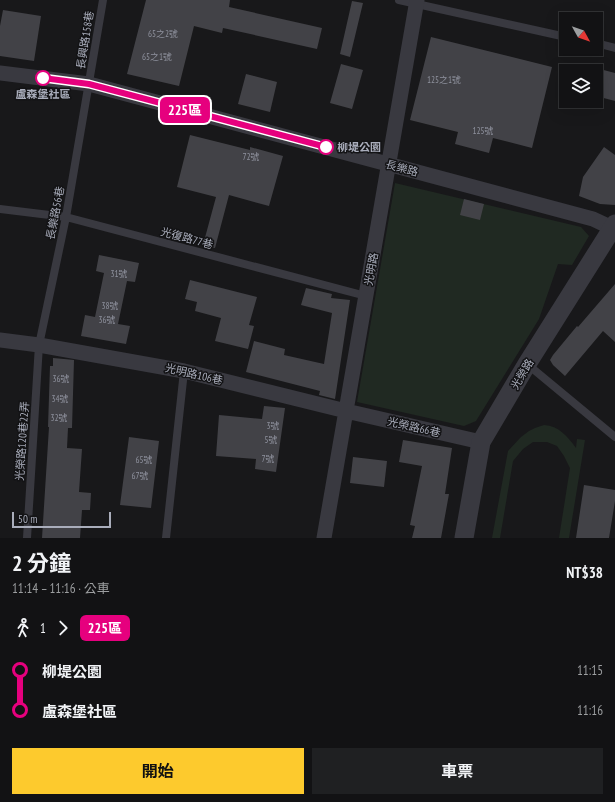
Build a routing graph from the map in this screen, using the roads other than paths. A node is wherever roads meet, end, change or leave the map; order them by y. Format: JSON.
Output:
{"nodes":[{"id":1,"x":103,"y":0,"type":"edge"},
{"id":2,"x":399,"y":0,"type":"edge"},
{"id":3,"x":417,"y":2,"type":"edge"},
{"id":4,"x":559,"y":35,"type":"edge"},
{"id":5,"x":603,"y":45,"type":"edge"},
{"id":6,"x":615,"y":48,"type":"edge"},
{"id":7,"x":0,"y":73,"type":"edge"},
{"id":8,"x":89,"y":84,"type":"junction"},
{"id":9,"x":389,"y":164,"type":"junction"},
{"id":10,"x":0,"y":209,"type":"edge"},
{"id":11,"x":66,"y":218,"type":"junction"},
{"id":12,"x":614,"y":228,"type":"edge"},
{"id":13,"x":366,"y":296,"type":"junction"},
{"id":14,"x":0,"y":340,"type":"edge"},
{"id":15,"x":40,"y":345,"type":"junction"},
{"id":16,"x":527,"y":364,"type":"junction"},
{"id":17,"x":184,"y":371,"type":"junction"},
{"id":18,"x":346,"y":411,"type":"junction"},
{"id":19,"x":615,"y":437,"type":"edge"},
{"id":20,"x":481,"y":442,"type":"junction"},
{"id":21,"x":27,"y":538,"type":"edge"},
{"id":22,"x":166,"y":538,"type":"edge"},
{"id":23,"x":324,"y":538,"type":"edge"},
{"id":24,"x":464,"y":538,"type":"edge"}],
"edges":[{"from":1,"to":8,"type":"lane","name":"長興路158巷"},
{"from":2,"to":3,"type":"lane"},
{"from":3,"to":4,"type":"lane"},
{"from":3,"to":9,"type":"street","name":"光明路"},
{"from":5,"to":6,"type":"lane"},
{"from":7,"to":8,"type":"street","name":"長樂路"},
{"from":8,"to":9,"type":"street","name":"長樂路"},
{"from":8,"to":11,"type":"lane","name":"長樂路56巷"},
{"from":9,"to":12,"type":"street","name":"長樂路"},
{"from":9,"to":13,"type":"street","name":"光明路"},
{"from":10,"to":11,"type":"lane","name":"光復路77巷"},
{"from":11,"to":13,"type":"lane","name":"光復路77巷"},
{"from":11,"to":15,"type":"lane","name":"長樂路56巷"},
{"from":12,"to":16,"type":"street","name":"光榮路"},
{"from":13,"to":18,"type":"street","name":"光明路"},
{"from":14,"to":15,"type":"street","name":"光明路106巷"},
{"from":15,"to":17,"type":"street","name":"光明路106巷"},
{"from":15,"to":21,"type":"lane","name":"光榮路120巷22弄"},
{"from":16,"to":19,"type":"lane"},
{"from":16,"to":20,"type":"street","name":"光榮路"},
{"from":17,"to":18,"type":"street","name":"光明路106巷"},
{"from":17,"to":22,"type":"lane"},
{"from":18,"to":20,"type":"street","name":"光榮路66巷"},
{"from":18,"to":23,"type":"street","name":"光明路"},
{"from":20,"to":24,"type":"street","name":"光榮路"}]}
